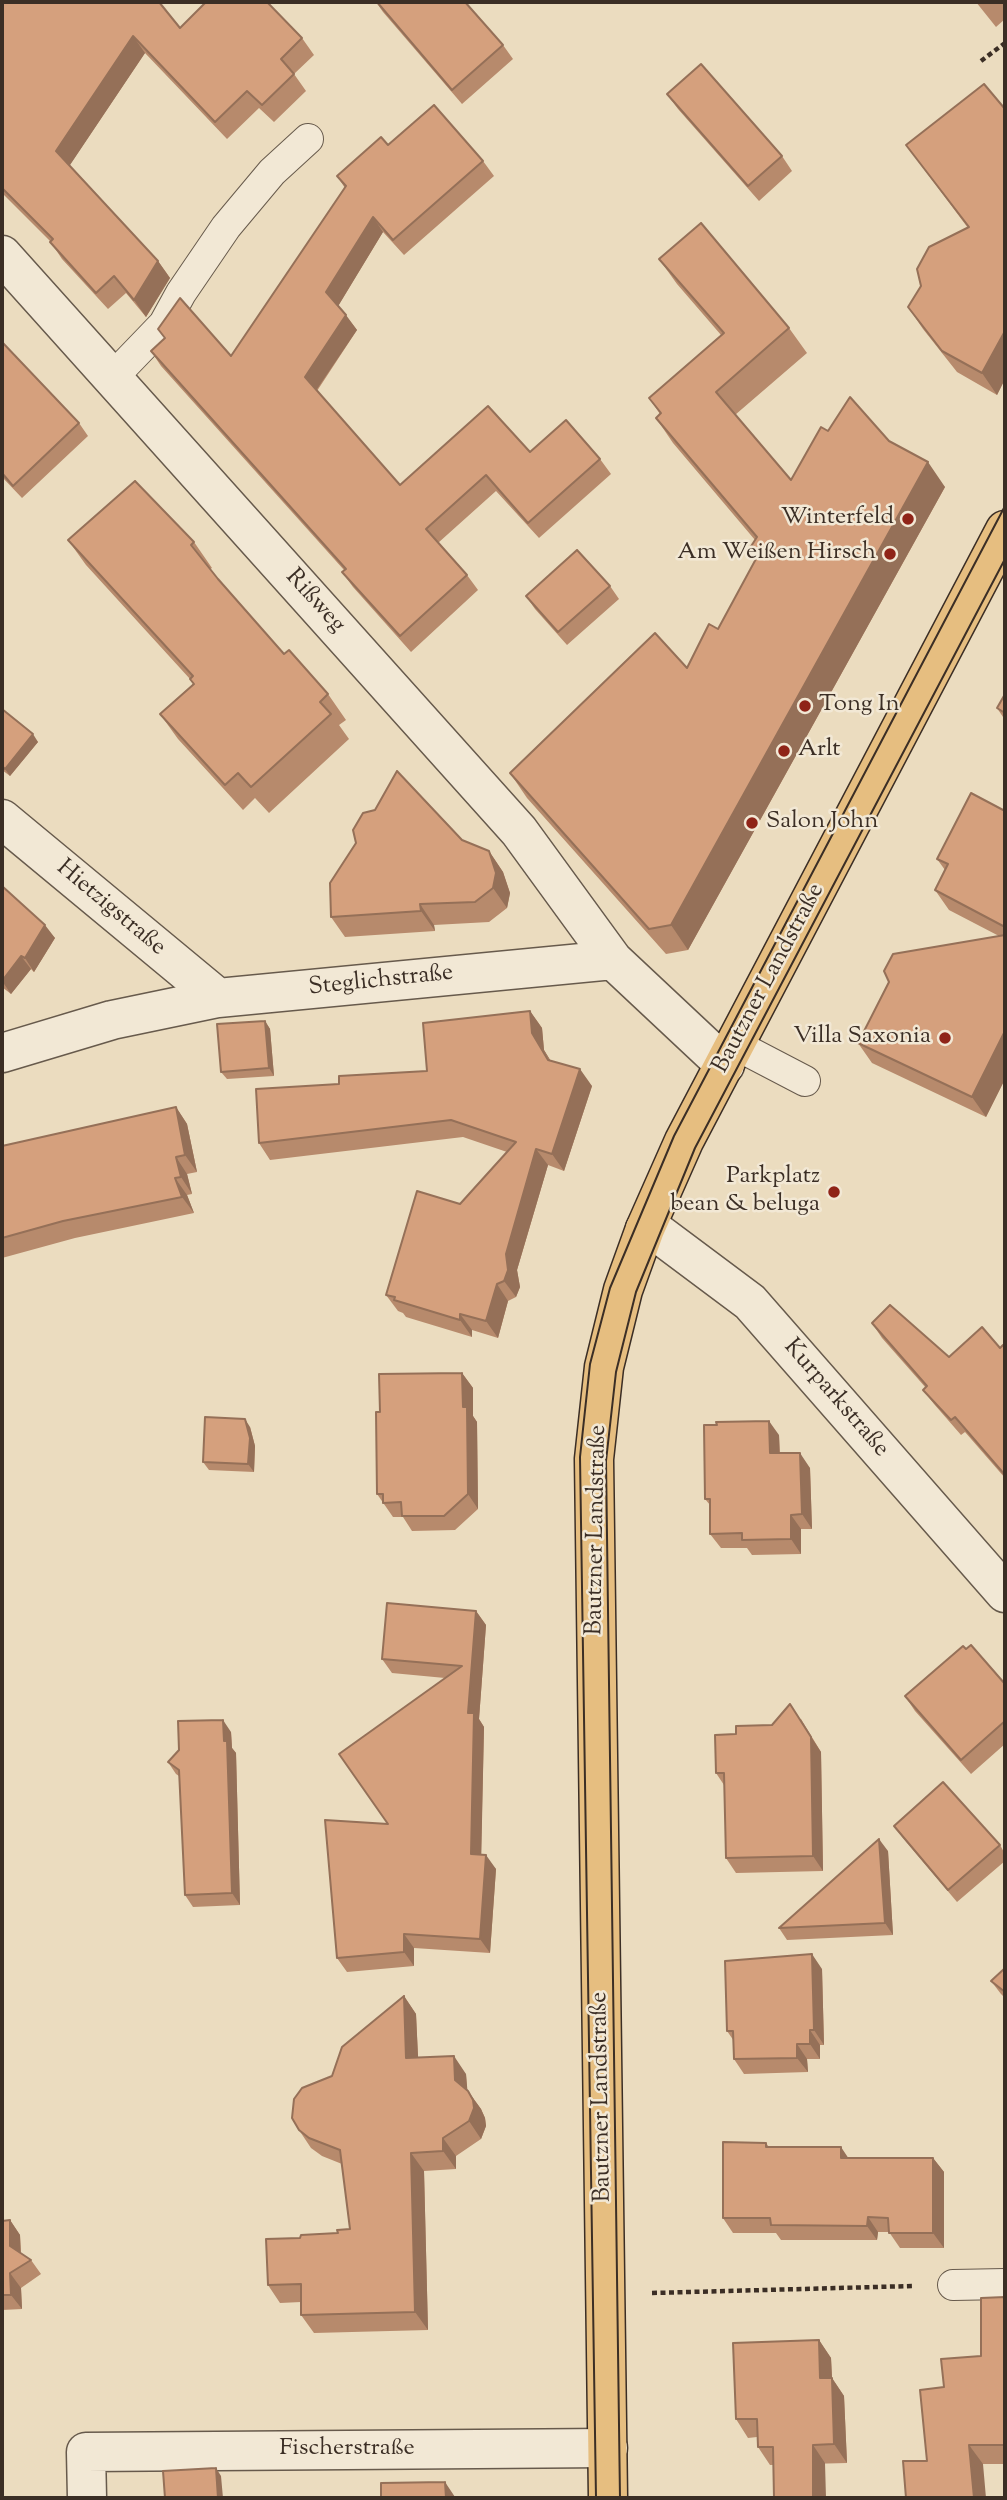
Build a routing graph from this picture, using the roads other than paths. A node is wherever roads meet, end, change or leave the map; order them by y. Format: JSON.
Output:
{"nodes":[{"id":1,"x":308,"y":139,"type":"dead end"},
{"id":2,"x":2,"y":255,"type":"edge"},
{"id":3,"x":112,"y":378,"type":"junction"},
{"id":4,"x":1005,"y":530,"type":"edge"},
{"id":5,"x":2,"y":819,"type":"edge"},
{"id":6,"x":613,"y":960,"type":"junction"},
{"id":7,"x":218,"y":999,"type":"junction"},
{"id":8,"x":2,"y":1053,"type":"edge"},
{"id":9,"x":730,"y":1055,"type":"junction"},
{"id":10,"x":805,"y":1081,"type":"dead end"},
{"id":11,"x":645,"y":1229,"type":"junction"},
{"id":12,"x":1005,"y":1593,"type":"edge"},
{"id":13,"x":1005,"y":2284,"type":"edge"},
{"id":14,"x":953,"y":2286,"type":"road end"},
{"id":15,"x":608,"y":2448,"type":"junction"},
{"id":16,"x":87,"y":2498,"type":"edge"},
{"id":17,"x":608,"y":2498,"type":"edge"}],
"edges":[{"from":1,"to":3,"type":"lane"},
{"from":2,"to":3,"type":"street","name":"Rißweg"},
{"from":3,"to":6,"type":"street","name":"Rißweg"},
{"from":4,"to":9,"type":"main road","name":"Bautzner Landstraße"},
{"from":5,"to":7,"type":"street","name":"Hietzigstraße"},
{"from":6,"to":7,"type":"street","name":"Steglichstraße"},
{"from":6,"to":9,"type":"street"},
{"from":7,"to":8,"type":"street","name":"Steglichstraße"},
{"from":9,"to":10,"type":"lane"},
{"from":9,"to":11,"type":"main road","name":"Bautzner Landstraße"},
{"from":11,"to":12,"type":"street","name":"Kurparkstraße"},
{"from":11,"to":15,"type":"main road","name":"Bautzner Landstraße"},
{"from":13,"to":14,"type":"lane"},
{"from":15,"to":16,"type":"street","name":"Fischerstraße"},
{"from":15,"to":17,"type":"main road","name":"Bautzner Landstraße"}]}
